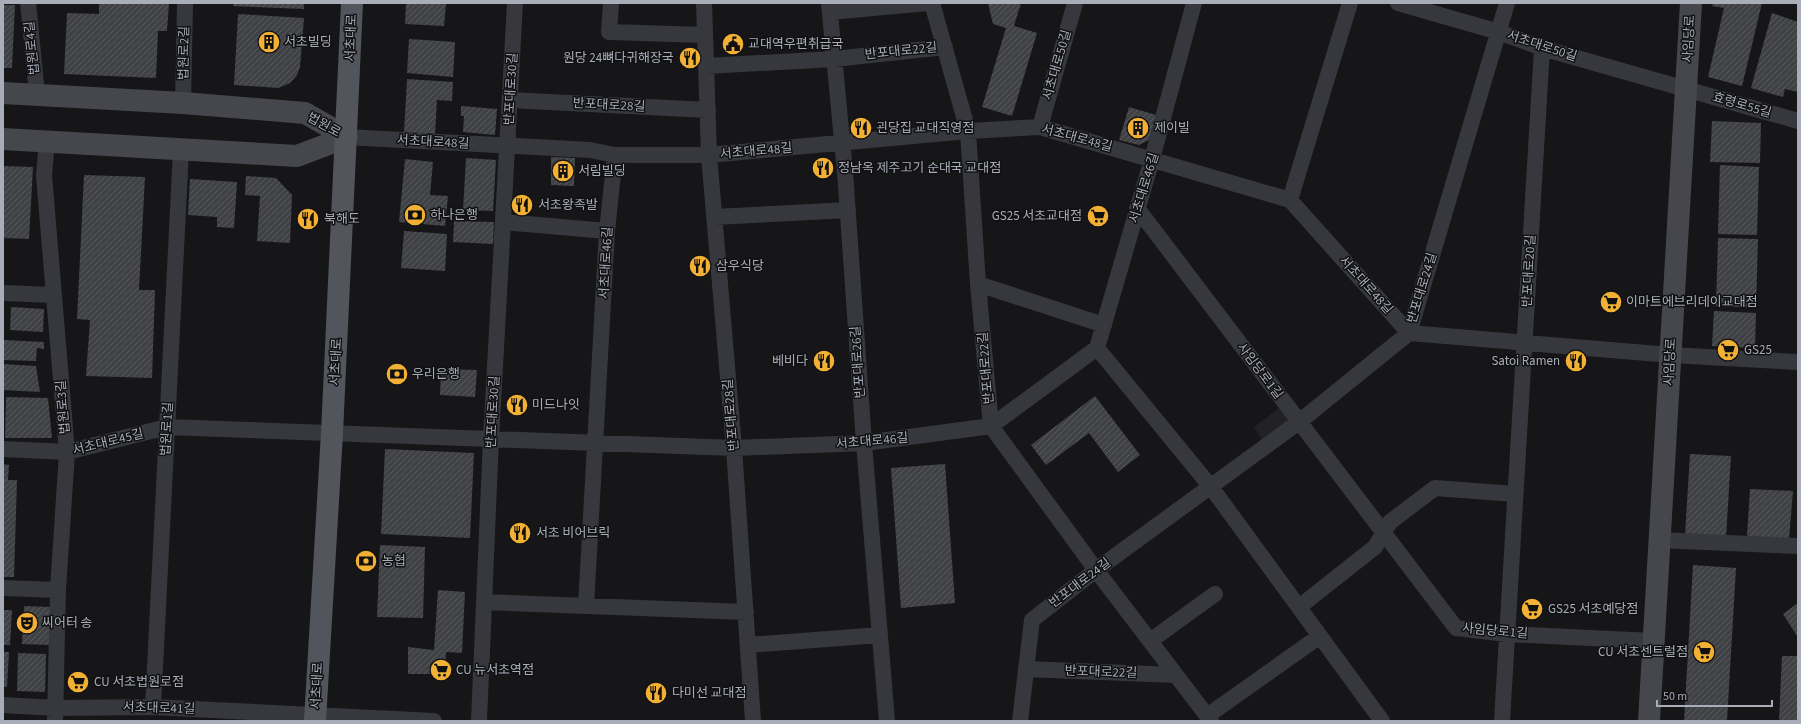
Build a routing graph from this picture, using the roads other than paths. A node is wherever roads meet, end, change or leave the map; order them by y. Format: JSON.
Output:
{"nodes":[{"id":1,"x":28,"y":3,"type":"edge"},
{"id":2,"x":185,"y":3,"type":"edge"},
{"id":3,"x":352,"y":3,"type":"edge"},
{"id":4,"x":515,"y":3,"type":"edge"},
{"id":5,"x":611,"y":3,"type":"edge"},
{"id":6,"x":704,"y":3,"type":"edge"},
{"id":7,"x":928,"y":3,"type":"edge"},
{"id":8,"x":932,"y":3,"type":"edge"},
{"id":9,"x":1075,"y":3,"type":"edge"},
{"id":10,"x":1194,"y":3,"type":"edge"},
{"id":11,"x":1350,"y":3,"type":"edge"},
{"id":12,"x":1398,"y":3,"type":"edge"},
{"id":13,"x":1507,"y":3,"type":"edge"},
{"id":14,"x":1690,"y":3,"type":"edge"},
{"id":15,"x":829,"y":8,"type":"edge"},
{"id":16,"x":1499,"y":32,"type":"junction"},
{"id":17,"x":705,"y":35,"type":"junction"},
{"id":18,"x":945,"y":47,"type":"junction"},
{"id":19,"x":1542,"y":48,"type":"junction"},
{"id":20,"x":834,"y":59,"type":"junction"},
{"id":21,"x":706,"y":66,"type":"junction"},
{"id":22,"x":1686,"y":89,"type":"junction"},
{"id":23,"x":3,"y":93,"type":"edge"},
{"id":24,"x":37,"y":94,"type":"junction"},
{"id":25,"x":510,"y":100,"type":"junction"},
{"id":26,"x":183,"y":103,"type":"junction"},
{"id":27,"x":708,"y":110,"type":"junction"},
{"id":28,"x":1798,"y":121,"type":"edge"},
{"id":29,"x":1040,"y":127,"type":"junction"},
{"id":30,"x":968,"y":132,"type":"junction"},
{"id":31,"x":347,"y":137,"type":"junction"},
{"id":32,"x":3,"y":138,"type":"edge"},
{"id":33,"x":47,"y":141,"type":"junction"},
{"id":34,"x":842,"y":143,"type":"junction"},
{"id":35,"x":508,"y":146,"type":"junction"},
{"id":36,"x":182,"y":150,"type":"junction"},
{"id":37,"x":615,"y":155,"type":"junction"},
{"id":38,"x":709,"y":155,"type":"junction"},
{"id":39,"x":1152,"y":159,"type":"junction"},
{"id":40,"x":1290,"y":200,"type":"junction"},
{"id":41,"x":1137,"y":208,"type":"junction"},
{"id":42,"x":848,"y":210,"type":"junction"},
{"id":43,"x":714,"y":217,"type":"junction"},
{"id":44,"x":504,"y":222,"type":"junction"},
{"id":45,"x":607,"y":231,"type":"junction"},
{"id":46,"x":978,"y":284,"type":"junction"},
{"id":47,"x":3,"y":293,"type":"edge"},
{"id":48,"x":53,"y":295,"type":"junction"},
{"id":49,"x":1104,"y":325,"type":"junction"},
{"id":50,"x":1409,"y":333,"type":"junction"},
{"id":51,"x":1524,"y":343,"type":"junction"},
{"id":52,"x":1097,"y":348,"type":"junction"},
{"id":53,"x":1671,"y":355,"type":"junction"},
{"id":54,"x":1798,"y":362,"type":"edge"},
{"id":55,"x":1299,"y":422,"type":"junction"},
{"id":56,"x":991,"y":426,"type":"junction"},
{"id":57,"x":167,"y":427,"type":"junction"},
{"id":58,"x":332,"y":432,"type":"junction"},
{"id":59,"x":491,"y":439,"type":"junction"},
{"id":60,"x":596,"y":443,"type":"junction"},
{"id":61,"x":864,"y":443,"type":"junction"},
{"id":62,"x":734,"y":448,"type":"junction"},
{"id":63,"x":3,"y":449,"type":"edge"},
{"id":64,"x":67,"y":452,"type":"junction"},
{"id":65,"x":1211,"y":487,"type":"junction"},
{"id":66,"x":1515,"y":494,"type":"junction"},
{"id":67,"x":1383,"y":533,"type":"junction"},
{"id":68,"x":1659,"y":540,"type":"junction"},
{"id":69,"x":1798,"y":546,"type":"edge"},
{"id":70,"x":1096,"y":570,"type":"junction"},
{"id":71,"x":3,"y":588,"type":"edge"},
{"id":72,"x":58,"y":590,"type":"junction"},
{"id":73,"x":1215,"y":594,"type":"dead end"},
{"id":74,"x":484,"y":602,"type":"junction"},
{"id":75,"x":586,"y":606,"type":"junction"},
{"id":76,"x":1299,"y":607,"type":"junction"},
{"id":77,"x":746,"y":612,"type":"junction"},
{"id":78,"x":1507,"y":634,"type":"junction"},
{"id":79,"x":880,"y":635,"type":"junction"},
{"id":80,"x":1320,"y":636,"type":"junction"},
{"id":81,"x":1150,"y":641,"type":"junction"},
{"id":82,"x":1653,"y":641,"type":"junction"},
{"id":83,"x":748,"y":645,"type":"junction"},
{"id":84,"x":1026,"y":669,"type":"junction"},
{"id":85,"x":1176,"y":675,"type":"junction"},
{"id":86,"x":3,"y":705,"type":"edge"},
{"id":87,"x":153,"y":707,"type":"junction"},
{"id":88,"x":55,"y":714,"type":"edge"},
{"id":89,"x":315,"y":718,"type":"edge"},
{"id":90,"x":1209,"y":718,"type":"edge"},
{"id":91,"x":434,"y":721,"type":"edge"},
{"id":92,"x":479,"y":721,"type":"edge"},
{"id":93,"x":753,"y":721,"type":"edge"},
{"id":94,"x":887,"y":721,"type":"edge"},
{"id":95,"x":1020,"y":721,"type":"edge"},
{"id":96,"x":1382,"y":721,"type":"edge"},
{"id":97,"x":1502,"y":721,"type":"edge"},
{"id":98,"x":1649,"y":721,"type":"edge"}],
"edges":[{"from":1,"to":24,"type":"street","name":"법원로4길"},
{"from":2,"to":26,"type":"street","name":"법원로2길"},
{"from":3,"to":31,"type":"main road","name":"서초대로"},
{"from":4,"to":25,"type":"street","name":"반포대로30길"},
{"from":5,"to":17,"type":"street"},
{"from":6,"to":17,"type":"street","name":"반포대로28길"},
{"from":7,"to":15,"type":"street"},
{"from":8,"to":18,"type":"street","name":"반포대로22길"},
{"from":9,"to":29,"type":"street","name":"서초대로50길"},
{"from":10,"to":39,"type":"street","name":"서초대로46길"},
{"from":11,"to":40,"type":"street"},
{"from":12,"to":16,"type":"street","name":"서초대로50길"},
{"from":13,"to":16,"type":"street","name":"반포대로24길"},
{"from":14,"to":22,"type":"main road","name":"사임당로"},
{"from":15,"to":20,"type":"street","name":"반포대로26길"},
{"from":16,"to":19,"type":"street","name":"서초대로50길"},
{"from":16,"to":50,"type":"street","name":"반포대로24길"},
{"from":17,"to":21,"type":"street","name":"반포대로28길"},
{"from":18,"to":20,"type":"street","name":"반포대로22길"},
{"from":18,"to":30,"type":"street","name":"반포대로22길"},
{"from":19,"to":22,"type":"street","name":"서초대로50길"},
{"from":19,"to":51,"type":"street","name":"반포대로20길"},
{"from":20,"to":21,"type":"street","name":"반포대로22길"},
{"from":20,"to":34,"type":"street","name":"반포대로26길"},
{"from":21,"to":27,"type":"street","name":"반포대로28길"},
{"from":22,"to":28,"type":"street","name":"효령로55길"},
{"from":22,"to":53,"type":"main road","name":"사임당로"},
{"from":23,"to":24,"type":"main road","name":"법원로"},
{"from":24,"to":26,"type":"main road","name":"법원로"},
{"from":25,"to":27,"type":"street","name":"반포대로28길"},
{"from":25,"to":35,"type":"street","name":"반포대로30길"},
{"from":26,"to":31,"type":"main road","name":"법원로"},
{"from":27,"to":38,"type":"street","name":"반포대로28길"},
{"from":29,"to":30,"type":"street","name":"서초대로48길"},
{"from":29,"to":39,"type":"street","name":"서초대로48길"},
{"from":30,"to":34,"type":"street","name":"서초대로48길"},
{"from":30,"to":46,"type":"street","name":"반포대로22길"},
{"from":31,"to":35,"type":"street","name":"서초대로48길"},
{"from":31,"to":36,"type":"main road","name":"법원로"},
{"from":31,"to":58,"type":"main road","name":"서초대로"},
{"from":32,"to":33,"type":"main road","name":"법원로"},
{"from":33,"to":36,"type":"main road","name":"법원로"},
{"from":33,"to":48,"type":"street","name":"법원로3길"},
{"from":34,"to":38,"type":"street","name":"서초대로48길"},
{"from":34,"to":42,"type":"street","name":"반포대로26길"},
{"from":35,"to":37,"type":"street","name":"서초대로48길"},
{"from":35,"to":44,"type":"street","name":"반포대로30길"},
{"from":36,"to":57,"type":"street","name":"법원로1길"},
{"from":37,"to":38,"type":"street","name":"서초대로48길"},
{"from":37,"to":45,"type":"street","name":"서초대로46길"},
{"from":38,"to":43,"type":"street","name":"반포대로28길"},
{"from":39,"to":40,"type":"street","name":"서초대로48길"},
{"from":39,"to":41,"type":"street","name":"서초대로46길"},
{"from":40,"to":50,"type":"street","name":"서초대로48길"},
{"from":41,"to":49,"type":"street","name":"서초대로46길"},
{"from":41,"to":55,"type":"street","name":"사임당로1길"},
{"from":42,"to":43,"type":"street"},
{"from":42,"to":61,"type":"street","name":"반포대로26길"},
{"from":43,"to":62,"type":"street","name":"반포대로28길"},
{"from":44,"to":45,"type":"street"},
{"from":44,"to":59,"type":"street","name":"반포대로30길"},
{"from":45,"to":60,"type":"street","name":"서초대로46길"},
{"from":46,"to":49,"type":"street"},
{"from":46,"to":56,"type":"street","name":"반포대로22길"},
{"from":47,"to":48,"type":"street"},
{"from":48,"to":64,"type":"street","name":"법원로3길"},
{"from":49,"to":52,"type":"street","name":"서초대로46길"},
{"from":50,"to":51,"type":"street"},
{"from":50,"to":55,"type":"street","name":"반포대로24길"},
{"from":51,"to":53,"type":"street"},
{"from":51,"to":66,"type":"street","name":"반포대로20길"},
{"from":52,"to":56,"type":"street","name":"서초대로46길"},
{"from":52,"to":65,"type":"street"},
{"from":53,"to":54,"type":"street"},
{"from":53,"to":68,"type":"main road","name":"사임당로"},
{"from":55,"to":65,"type":"street","name":"반포대로24길"},
{"from":55,"to":67,"type":"street","name":"사임당로1길"},
{"from":56,"to":61,"type":"street","name":"서초대로46길"},
{"from":56,"to":70,"type":"street"},
{"from":57,"to":58,"type":"street","name":"서초대로45길"},
{"from":57,"to":64,"type":"street","name":"서초대로45길"},
{"from":57,"to":87,"type":"street","name":"법원로1길"},
{"from":58,"to":59,"type":"street","name":"서초대로46길"},
{"from":58,"to":89,"type":"main road","name":"서초대로"},
{"from":59,"to":60,"type":"street","name":"서초대로46길"},
{"from":59,"to":74,"type":"street","name":"반포대로30길"},
{"from":60,"to":62,"type":"street","name":"서초대로46길"},
{"from":60,"to":75,"type":"street","name":"서초대로46길"},
{"from":61,"to":62,"type":"street","name":"서초대로46길"},
{"from":61,"to":79,"type":"street","name":"반포대로26길"},
{"from":62,"to":77,"type":"street","name":"반포대로28길"},
{"from":63,"to":64,"type":"street","name":"서초대로45길"},
{"from":64,"to":72,"type":"street","name":"법원로3길"},
{"from":65,"to":70,"type":"street","name":"반포대로24길"},
{"from":65,"to":76,"type":"street"},
{"from":66,"to":67,"type":"street"},
{"from":66,"to":78,"type":"street","name":"반포대로20길"},
{"from":67,"to":76,"type":"street"},
{"from":67,"to":78,"type":"street","name":"사임당로1길"},
{"from":68,"to":69,"type":"street"},
{"from":68,"to":82,"type":"main road","name":"사임당로"},
{"from":70,"to":81,"type":"street"},
{"from":70,"to":84,"type":"street","name":"반포대로24길"},
{"from":71,"to":72,"type":"street"},
{"from":72,"to":88,"type":"street","name":"법원로3길"},
{"from":73,"to":81,"type":"street"},
{"from":74,"to":75,"type":"street"},
{"from":74,"to":92,"type":"street","name":"반포대로30길"},
{"from":75,"to":77,"type":"street"},
{"from":76,"to":80,"type":"street"},
{"from":77,"to":83,"type":"street","name":"반포대로28길"},
{"from":78,"to":82,"type":"street","name":"사임당로1길"},
{"from":78,"to":97,"type":"street","name":"반포대로20길"},
{"from":79,"to":83,"type":"street"},
{"from":79,"to":94,"type":"street","name":"반포대로26길"},
{"from":80,"to":90,"type":"street"},
{"from":80,"to":96,"type":"street"},
{"from":81,"to":85,"type":"street"},
{"from":82,"to":98,"type":"main road","name":"사임당로"},
{"from":83,"to":93,"type":"street","name":"반포대로28길"},
{"from":84,"to":85,"type":"street","name":"반포대로22길"},
{"from":84,"to":95,"type":"street","name":"반포대로24길"},
{"from":85,"to":90,"type":"street"},
{"from":86,"to":88,"type":"street","name":"서초대로41길"},
{"from":87,"to":88,"type":"street","name":"서초대로41길"},
{"from":87,"to":89,"type":"street","name":"서초대로41길"},
{"from":89,"to":91,"type":"street","name":"서초대로41길"}]}
